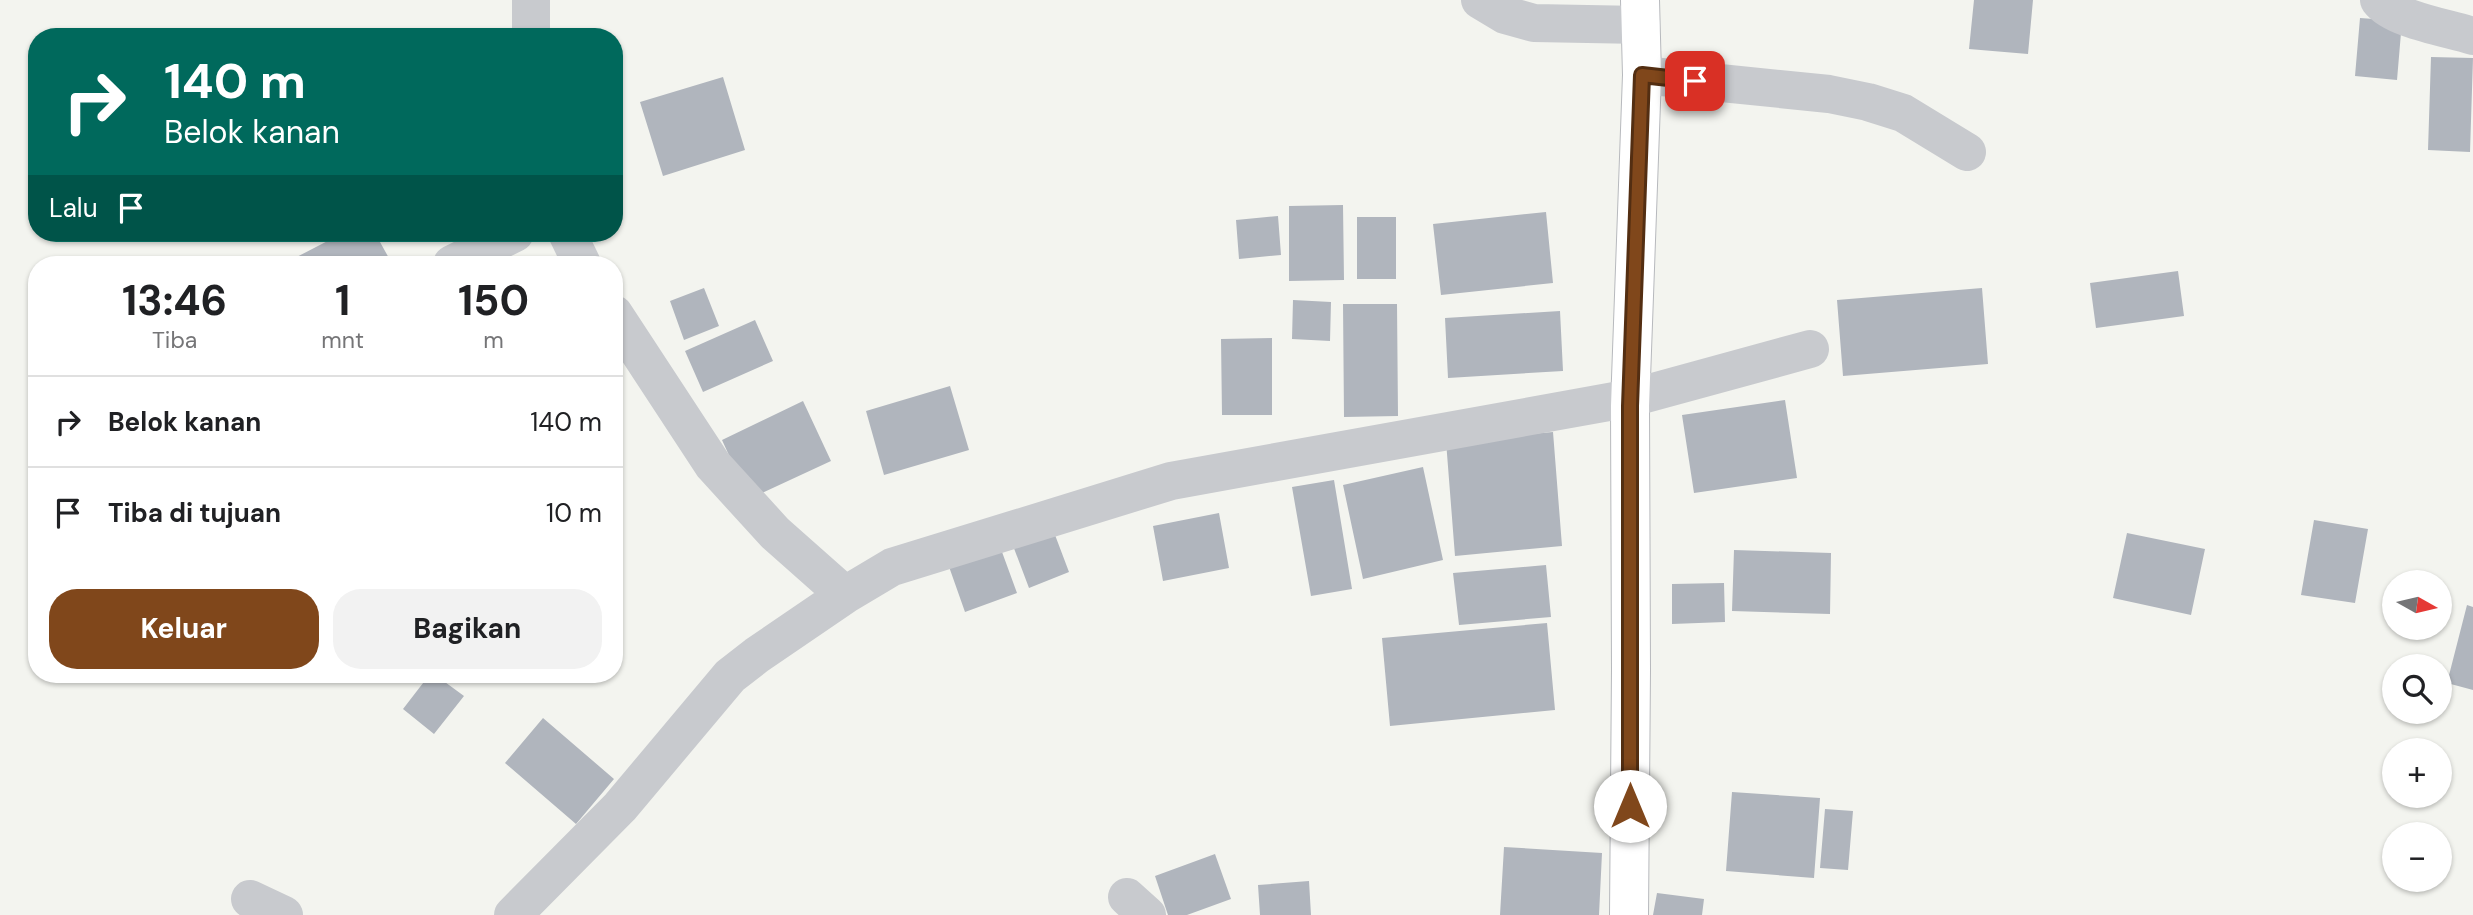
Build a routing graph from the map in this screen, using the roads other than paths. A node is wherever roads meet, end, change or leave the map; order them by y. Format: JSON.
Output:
{"nodes":[{"id":1,"x":531,"y":0,"type":"edge"},
{"id":2,"x":1480,"y":0,"type":"edge"},
{"id":3,"x":2379,"y":0,"type":"edge"},
{"id":4,"x":1641,"y":12,"type":"edge"},
{"id":5,"x":531,"y":28,"type":"edge"},
{"id":6,"x":2473,"y":36,"type":"edge"},
{"id":7,"x":1642,"y":75,"type":"junction"},
{"id":8,"x":1967,"y":152,"type":"dead end"},
{"id":9,"x":497,"y":242,"type":"edge"},
{"id":10,"x":468,"y":256,"type":"edge"},
{"id":11,"x":623,"y":328,"type":"edge"},
{"id":12,"x":1810,"y":349,"type":"dead end"},
{"id":13,"x":1630,"y":398,"type":"junction"},
{"id":14,"x":845,"y":595,"type":"junction"},
{"id":15,"x":250,"y":899,"type":"dead end"},
{"id":16,"x":284,"y":915,"type":"edge"},
{"id":17,"x":513,"y":915,"type":"edge"},
{"id":18,"x":1629,"y":915,"type":"edge"}],
"edges":[{"from":1,"to":5,"type":"street"},
{"from":2,"to":4,"type":"street"},
{"from":3,"to":6,"type":"street"},
{"from":4,"to":7,"type":"highway"},
{"from":7,"to":8,"type":"street"},
{"from":7,"to":13,"type":"highway"},
{"from":9,"to":10,"type":"street"},
{"from":11,"to":14,"type":"street"},
{"from":12,"to":13,"type":"street"},
{"from":13,"to":14,"type":"street"},
{"from":13,"to":18,"type":"highway"},
{"from":14,"to":17,"type":"street"},
{"from":15,"to":16,"type":"street"}]}
